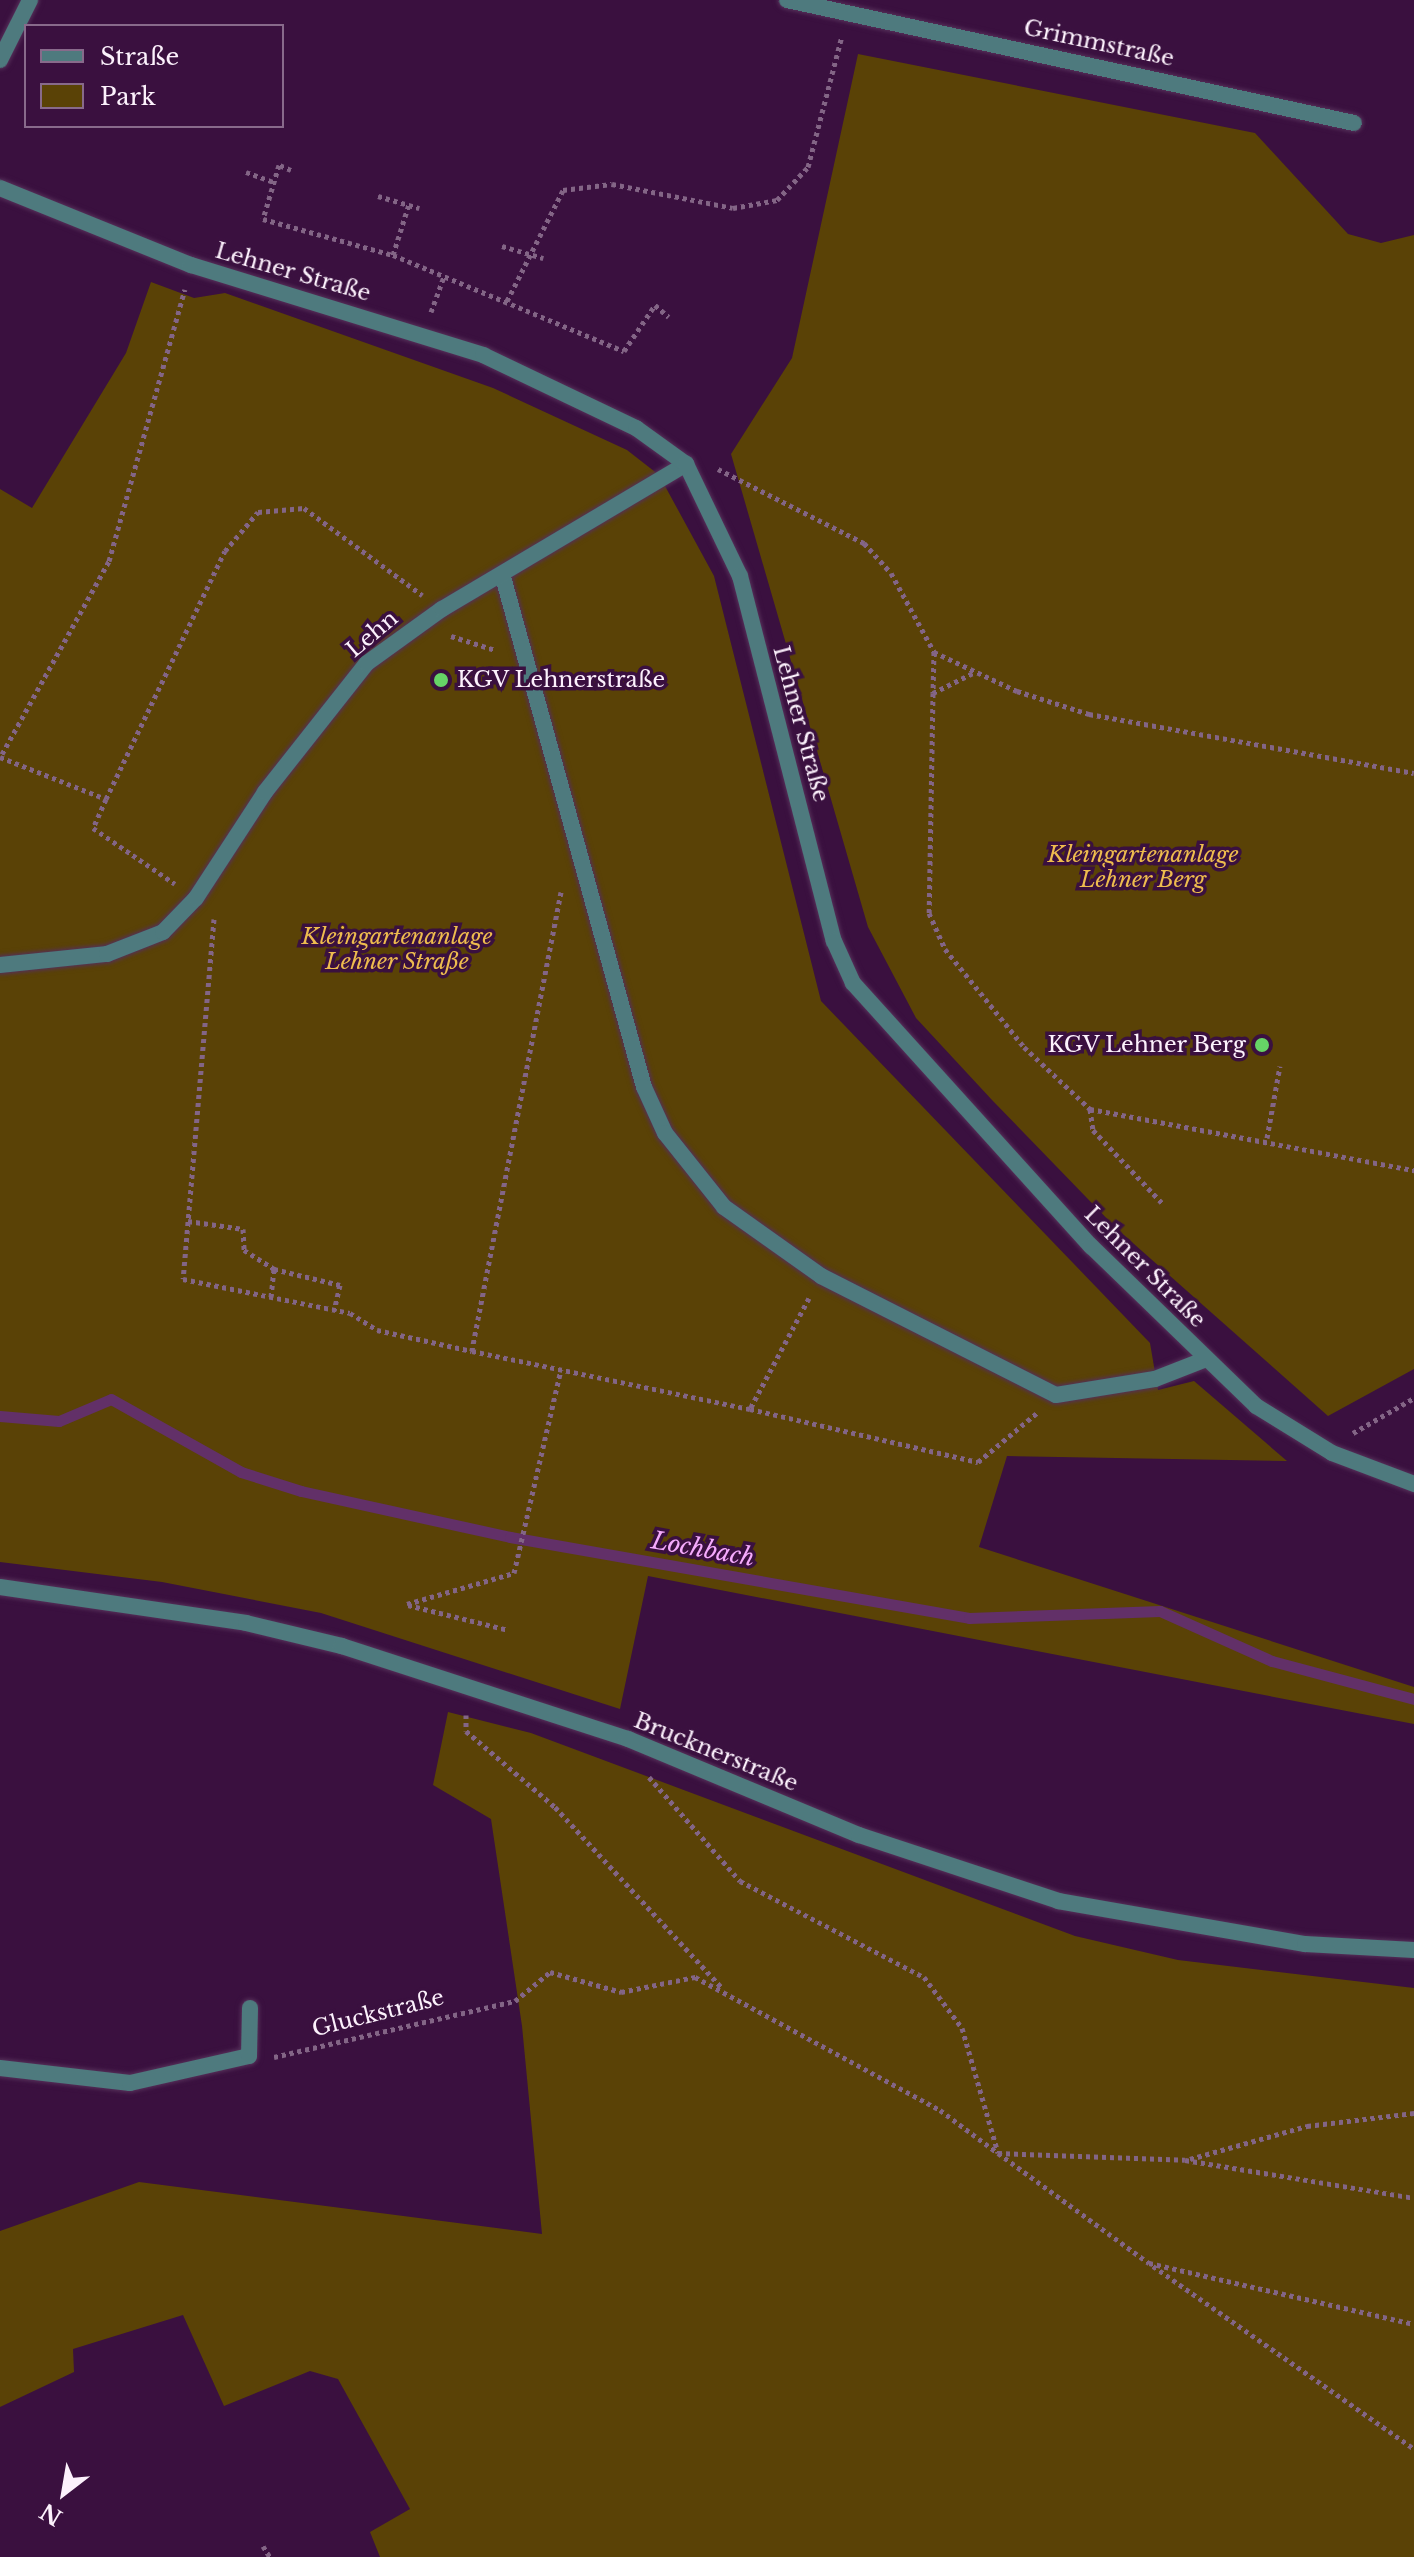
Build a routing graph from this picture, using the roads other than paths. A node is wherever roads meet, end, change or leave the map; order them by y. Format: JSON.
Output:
{"nodes":[{"id":1,"x":30,"y":0,"type":"edge"},
{"id":2,"x":787,"y":0,"type":"edge"},
{"id":3,"x":0,"y":60,"type":"edge"},
{"id":4,"x":1354,"y":123,"type":"dead end"},
{"id":5,"x":0,"y":188,"type":"edge"},
{"id":6,"x":686,"y":464,"type":"junction"},
{"id":7,"x":503,"y":577,"type":"junction"},
{"id":8,"x":0,"y":965,"type":"edge"},
{"id":9,"x":1206,"y":1359,"type":"junction"},
{"id":10,"x":1414,"y":1484,"type":"edge"},
{"id":11,"x":0,"y":1587,"type":"edge"},
{"id":12,"x":1414,"y":1950,"type":"edge"},
{"id":13,"x":250,"y":2008,"type":"dead end"},
{"id":14,"x":0,"y":2068,"type":"edge"}],
"edges":[{"from":1,"to":3,"type":"street"},
{"from":2,"to":4,"type":"street","name":"Grimmstraße"},
{"from":5,"to":6,"type":"street","name":"Lehner Straße"},
{"from":6,"to":7,"type":"street","name":"Lehn"},
{"from":6,"to":9,"type":"street","name":"Lehner Straße"},
{"from":7,"to":8,"type":"street","name":"Lehn"},
{"from":7,"to":9,"type":"street"},
{"from":9,"to":10,"type":"street","name":"Lehner Straße"},
{"from":11,"to":12,"type":"street","name":"Brucknerstraße"},
{"from":13,"to":14,"type":"street"}]}
